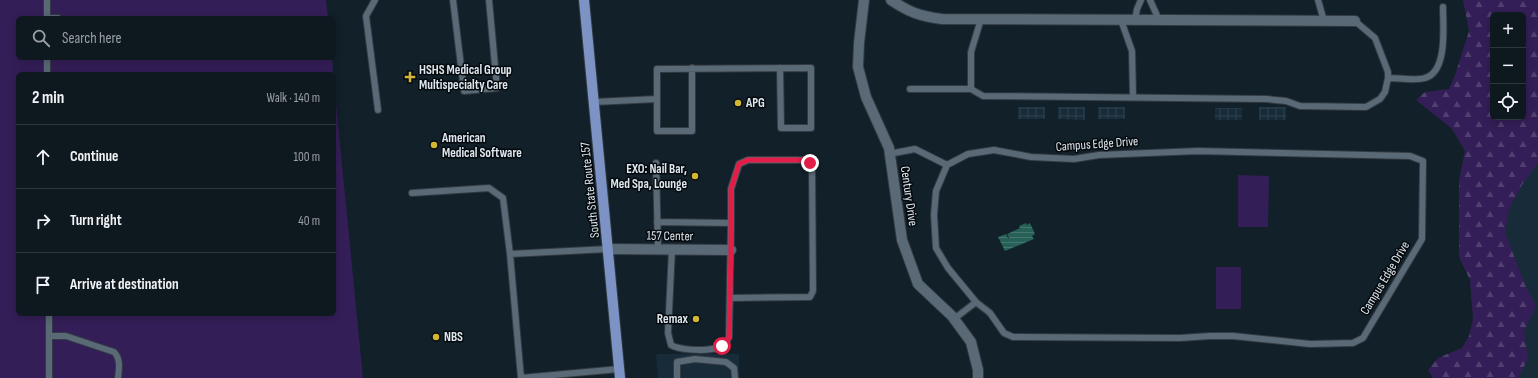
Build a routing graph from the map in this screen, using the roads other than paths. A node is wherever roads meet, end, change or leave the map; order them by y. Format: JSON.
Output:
{"nodes":[{"id":1,"x":47,"y":0,"type":"edge"},
{"id":2,"x":375,"y":0,"type":"edge"},
{"id":3,"x":454,"y":0,"type":"edge"},
{"id":4,"x":489,"y":0,"type":"edge"},
{"id":5,"x":584,"y":0,"type":"edge"},
{"id":6,"x":864,"y":0,"type":"edge"},
{"id":7,"x":891,"y":0,"type":"edge"},
{"id":8,"x":1141,"y":0,"type":"edge"},
{"id":9,"x":1150,"y":0,"type":"edge"},
{"id":10,"x":1318,"y":0,"type":"edge"},
{"id":11,"x":1443,"y":7,"type":"dead end"},
{"id":12,"x":47,"y":16,"type":"edge"},
{"id":13,"x":981,"y":19,"type":"junction"},
{"id":14,"x":1121,"y":20,"type":"junction"},
{"id":15,"x":1136,"y":20,"type":"junction"},
{"id":16,"x":1159,"y":20,"type":"junction"},
{"id":17,"x":1324,"y":21,"type":"junction"},
{"id":18,"x":1355,"y":21,"type":"joint"},
{"id":19,"x":47,"y":60,"type":"edge"},
{"id":20,"x":692,"y":68,"type":"junction"},
{"id":21,"x":780,"y":68,"type":"junction"},
{"id":22,"x":47,"y":72,"type":"edge"},
{"id":23,"x":1388,"y":78,"type":"junction"},
{"id":24,"x":970,"y":89,"type":"junction"},
{"id":25,"x":910,"y":90,"type":"dead end"},
{"id":26,"x":1133,"y":98,"type":"junction"},
{"id":27,"x":657,"y":100,"type":"junction"},
{"id":28,"x":594,"y":102,"type":"junction"},
{"id":29,"x":378,"y":110,"type":"dead end"},
{"id":30,"x":889,"y":154,"type":"junction"},
{"id":31,"x":656,"y":163,"type":"dead end"},
{"id":32,"x":947,"y":165,"type":"junction"},
{"id":33,"x":412,"y":194,"type":"dead end"},
{"id":34,"x":657,"y":222,"type":"junction"},
{"id":35,"x":731,"y":223,"type":"junction"},
{"id":36,"x":608,"y":249,"type":"junction"},
{"id":37,"x":658,"y":249,"type":"junction"},
{"id":38,"x":672,"y":249,"type":"junction"},
{"id":39,"x":731,"y":250,"type":"junction"},
{"id":40,"x":510,"y":254,"type":"junction"},
{"id":41,"x":730,"y":298,"type":"junction"},
{"id":42,"x":976,"y":302,"type":"junction"},
{"id":43,"x":49,"y":316,"type":"edge"},
{"id":44,"x":954,"y":319,"type":"junction"},
{"id":45,"x":49,"y":336,"type":"junction"},
{"id":46,"x":620,"y":374,"type":"edge"},
{"id":47,"x":49,"y":378,"type":"edge"},
{"id":48,"x":118,"y":378,"type":"edge"},
{"id":49,"x":677,"y":378,"type":"edge"},
{"id":50,"x":735,"y":378,"type":"edge"},
{"id":51,"x":978,"y":378,"type":"edge"}],
"edges":[{"from":1,"to":12,"type":"lane"},
{"from":2,"to":29,"type":"lane"},
{"from":3,"to":4,"type":"lane"},
{"from":5,"to":28,"type":"main road","name":"South State Route 157"},
{"from":6,"to":30,"type":"street","name":"Century Drive"},
{"from":7,"to":13,"type":"street"},
{"from":8,"to":15,"type":"lane"},
{"from":9,"to":16,"type":"lane"},
{"from":10,"to":17,"type":"lane"},
{"from":11,"to":23,"type":"lane"},
{"from":13,"to":14,"type":"street"},
{"from":13,"to":24,"type":"lane"},
{"from":14,"to":15,"type":"street"},
{"from":14,"to":26,"type":"lane"},
{"from":15,"to":16,"type":"street"},
{"from":16,"to":17,"type":"street"},
{"from":17,"to":18,"type":"street"},
{"from":18,"to":23,"type":"lane"},
{"from":19,"to":22,"type":"lane"},
{"from":20,"to":21,"type":"lane"},
{"from":20,"to":27,"type":"lane"},
{"from":20,"to":27,"type":"lane"},
{"from":21,"to":21,"type":"lane"},
{"from":23,"to":26,"type":"lane"},
{"from":24,"to":25,"type":"lane"},
{"from":24,"to":26,"type":"lane"},
{"from":27,"to":28,"type":"lane"},
{"from":28,"to":36,"type":"main road","name":"South State Route 157"},
{"from":30,"to":32,"type":"lane"},
{"from":30,"to":44,"type":"street","name":"Century Drive"},
{"from":31,"to":34,"type":"lane"},
{"from":32,"to":42,"type":"lane","name":"Campus Edge Drive"},
{"from":32,"to":42,"type":"lane","name":"Campus Edge Drive"},
{"from":33,"to":40,"type":"lane"},
{"from":34,"to":35,"type":"lane"},
{"from":34,"to":37,"type":"lane"},
{"from":35,"to":39,"type":"lane"},
{"from":35,"to":41,"type":"lane"},
{"from":36,"to":37,"type":"street","name":"157 Center"},
{"from":36,"to":40,"type":"lane"},
{"from":36,"to":46,"type":"main road","name":"South State Route 157"},
{"from":37,"to":38,"type":"street","name":"157 Center"},
{"from":38,"to":39,"type":"street","name":"157 Center"},
{"from":38,"to":41,"type":"lane"},
{"from":39,"to":41,"type":"lane"},
{"from":40,"to":46,"type":"lane"},
{"from":42,"to":44,"type":"lane"},
{"from":43,"to":45,"type":"lane"},
{"from":44,"to":51,"type":"street","name":"Century Drive"},
{"from":45,"to":47,"type":"lane"},
{"from":45,"to":48,"type":"lane"},
{"from":49,"to":50,"type":"lane"}]}
